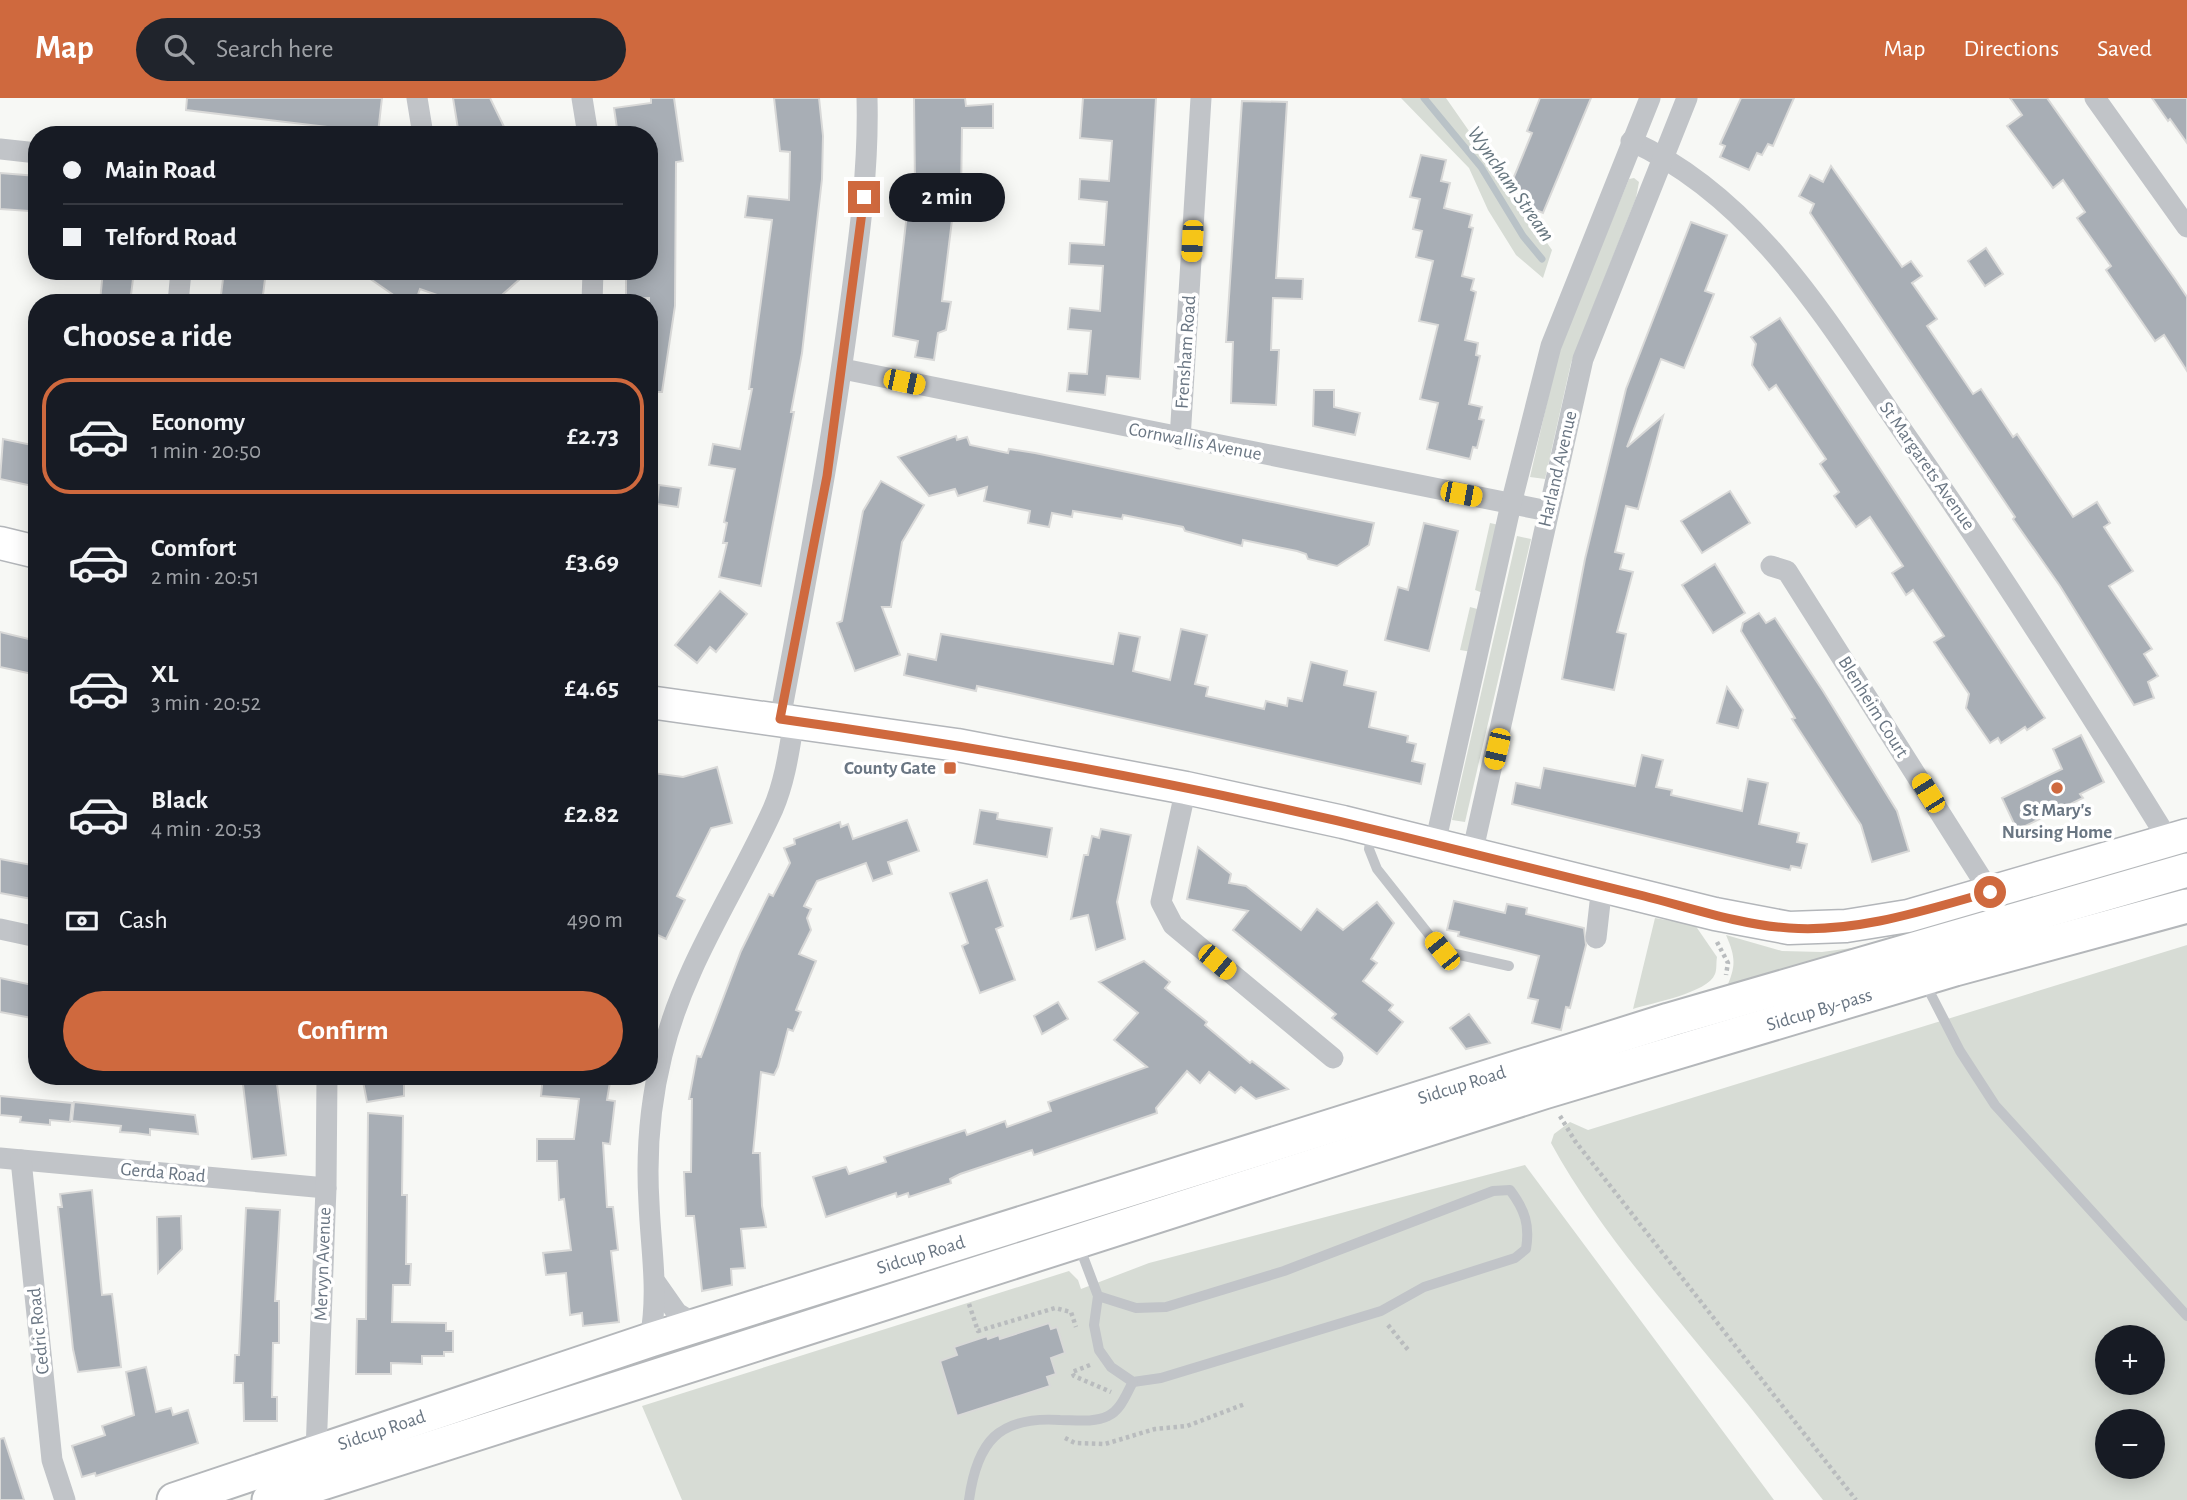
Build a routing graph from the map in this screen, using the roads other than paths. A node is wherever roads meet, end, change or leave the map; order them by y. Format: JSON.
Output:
{"nodes":[{"id":1,"x":417,"y":98,"type":"edge"},
{"id":2,"x":582,"y":98,"type":"edge"},
{"id":3,"x":867,"y":98,"type":"edge"},
{"id":4,"x":1201,"y":98,"type":"edge"},
{"id":5,"x":1650,"y":98,"type":"edge"},
{"id":6,"x":1687,"y":98,"type":"edge"},
{"id":7,"x":2095,"y":98,"type":"edge"},
{"id":8,"x":422,"y":126,"type":"edge"},
{"id":9,"x":586,"y":126,"type":"edge"},
{"id":10,"x":1631,"y":141,"type":"junction"},
{"id":11,"x":0,"y":149,"type":"edge"},
{"id":12,"x":28,"y":152,"type":"edge"},
{"id":13,"x":1662,"y":155,"type":"junction"},
{"id":14,"x":2187,"y":226,"type":"edge"},
{"id":15,"x":843,"y":369,"type":"junction"},
{"id":16,"x":1180,"y":439,"type":"junction"},
{"id":17,"x":1511,"y":504,"type":"junction"},
{"id":18,"x":1548,"y":511,"type":"junction"},
{"id":19,"x":0,"y":543,"type":"edge"},
{"id":20,"x":28,"y":550,"type":"edge"},
{"id":21,"x":1772,"y":566,"type":"dead end"},
{"id":22,"x":658,"y":703,"type":"edge"},
{"id":23,"x":787,"y":720,"type":"junction"},
{"id":24,"x":1186,"y":788,"type":"junction"},
{"id":25,"x":1373,"y":829,"type":"junction"},
{"id":26,"x":2178,"y":838,"type":"edge"},
{"id":27,"x":1435,"y":844,"type":"junction"},
{"id":28,"x":1472,"y":854,"type":"junction"},
{"id":29,"x":2187,"y":870,"type":"edge"},
{"id":30,"x":1602,"y":885,"type":"junction"},
{"id":31,"x":1990,"y":892,"type":"junction"},
{"id":32,"x":2187,"y":906,"type":"edge"},
{"id":33,"x":0,"y":929,"type":"edge"},
{"id":34,"x":28,"y":935,"type":"edge"},
{"id":35,"x":1596,"y":937,"type":"dead end"},
{"id":36,"x":1509,"y":966,"type":"dead end"},
{"id":37,"x":1923,"y":979,"type":"junction"},
{"id":38,"x":1669,"y":1020,"type":"joint"},
{"id":39,"x":1333,"y":1058,"type":"dead end"},
{"id":40,"x":658,"y":1075,"type":"edge"},
{"id":41,"x":327,"y":1085,"type":"edge"},
{"id":42,"x":656,"y":1085,"type":"edge"},
{"id":43,"x":1452,"y":1122,"type":"joint"},
{"id":44,"x":10,"y":1159,"type":"edge"},
{"id":45,"x":326,"y":1188,"type":"junction"},
{"id":46,"x":1077,"y":1241,"type":"junction"},
{"id":47,"x":656,"y":1283,"type":"junction"},
{"id":48,"x":1098,"y":1296,"type":"junction"},
{"id":49,"x":2187,"y":1316,"type":"edge"},
{"id":50,"x":697,"y":1325,"type":"junction"},
{"id":51,"x":649,"y":1340,"type":"junction"},
{"id":52,"x":1133,"y":1382,"type":"junction"},
{"id":53,"x":316,"y":1452,"type":"junction"},
{"id":54,"x":65,"y":1500,"type":"edge"},
{"id":55,"x":174,"y":1500,"type":"edge"},
{"id":56,"x":269,"y":1500,"type":"edge"},
{"id":57,"x":969,"y":1500,"type":"edge"}],
"edges":[{"from":1,"to":8,"type":"street"},
{"from":2,"to":9,"type":"street"},
{"from":3,"to":15,"type":"street"},
{"from":4,"to":16,"type":"street","name":"Frensham Road"},
{"from":5,"to":10,"type":"street","name":"Harland Avenue"},
{"from":6,"to":13,"type":"street","name":"Harland Avenue"},
{"from":7,"to":14,"type":"street"},
{"from":10,"to":13,"type":"street","name":"St Margarets Avenue"},
{"from":10,"to":17,"type":"street","name":"Harland Avenue"},
{"from":11,"to":12,"type":"street"},
{"from":13,"to":18,"type":"street","name":"Harland Avenue"},
{"from":13,"to":26,"type":"street","name":"St Margarets Avenue"},
{"from":15,"to":16,"type":"street","name":"Cornwallis Avenue"},
{"from":15,"to":23,"type":"street"},
{"from":16,"to":17,"type":"street","name":"Cornwallis Avenue"},
{"from":17,"to":18,"type":"street","name":"Cornwallis Avenue"},
{"from":17,"to":27,"type":"street","name":"Harland Avenue"},
{"from":18,"to":28,"type":"street","name":"Harland Avenue"},
{"from":19,"to":20,"type":"main road"},
{"from":21,"to":31,"type":"street","name":"Blenheim Court"},
{"from":22,"to":23,"type":"main road"},
{"from":23,"to":24,"type":"main road"},
{"from":23,"to":40,"type":"street"},
{"from":24,"to":25,"type":"main road"},
{"from":24,"to":39,"type":"street"},
{"from":25,"to":27,"type":"main road"},
{"from":25,"to":36,"type":"lane"},
{"from":26,"to":31,"type":"main road"},
{"from":27,"to":28,"type":"main road"},
{"from":28,"to":30,"type":"main road"},
{"from":29,"to":38,"type":"highway","name":"Sidcup By-pass"},
{"from":30,"to":31,"type":"main road"},
{"from":30,"to":35,"type":"street"},
{"from":32,"to":37,"type":"highway","name":"Sidcup By-pass"},
{"from":33,"to":34,"type":"street"},
{"from":37,"to":43,"type":"highway","name":"Sidcup By-pass"},
{"from":37,"to":49,"type":"lane"},
{"from":38,"to":50,"type":"highway","name":"Sidcup Road"},
{"from":41,"to":45,"type":"street","name":"Mervyn Avenue"},
{"from":42,"to":47,"type":"street"},
{"from":43,"to":46,"type":"highway","name":"Sidcup Road"},
{"from":44,"to":45,"type":"street","name":"Gerda Road"},
{"from":44,"to":54,"type":"street","name":"Cedric Road"},
{"from":45,"to":53,"type":"street","name":"Mervyn Avenue"},
{"from":46,"to":48,"type":"lane"},
{"from":46,"to":56,"type":"highway","name":"Sidcup Road"},
{"from":47,"to":50,"type":"street"},
{"from":47,"to":51,"type":"street"},
{"from":48,"to":52,"type":"lane"},
{"from":48,"to":52,"type":"lane"},
{"from":50,"to":51,"type":"highway","name":"Sidcup Road"},
{"from":51,"to":53,"type":"highway","name":"Sidcup Road"},
{"from":52,"to":57,"type":"lane"},
{"from":53,"to":55,"type":"highway","name":"Sidcup Road"}]}
